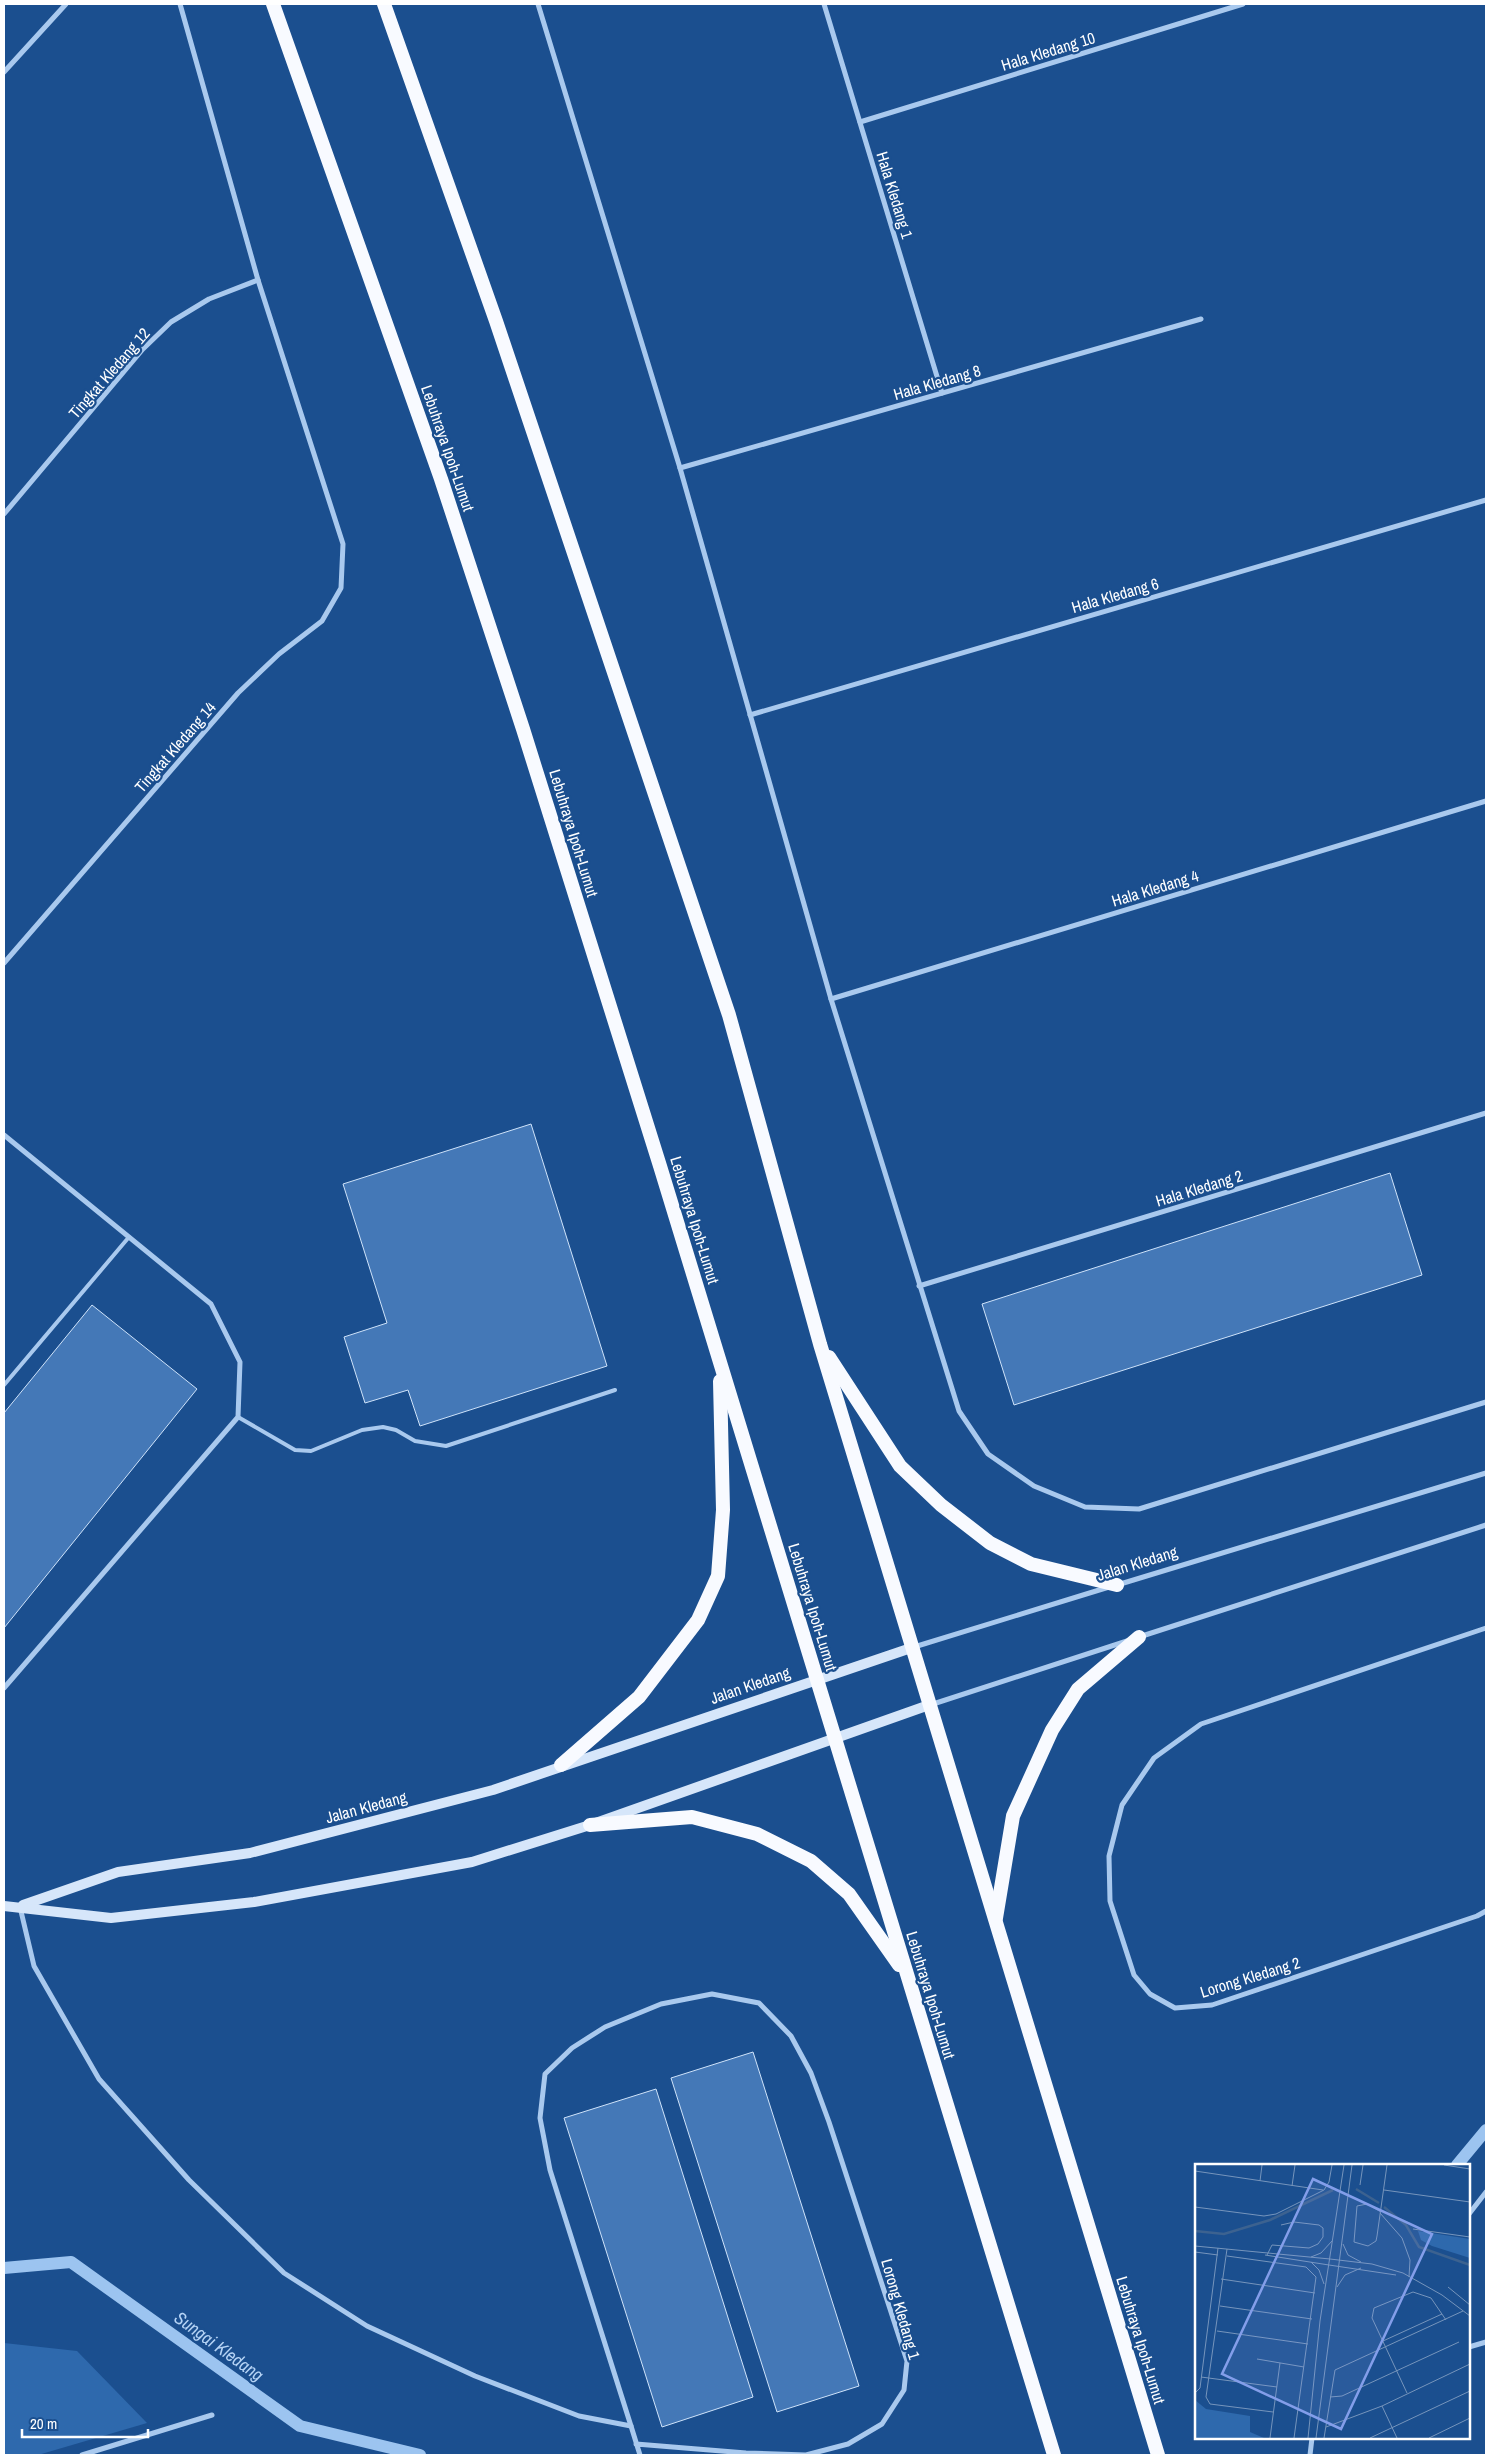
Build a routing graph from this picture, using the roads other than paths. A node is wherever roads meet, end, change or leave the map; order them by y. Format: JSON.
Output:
{"nodes":[{"id":1,"x":66,"y":4,"type":"edge"},
{"id":2,"x":180,"y":4,"type":"edge"},
{"id":3,"x":274,"y":4,"type":"edge"},
{"id":4,"x":384,"y":4,"type":"edge"},
{"id":5,"x":538,"y":4,"type":"edge"},
{"id":6,"x":824,"y":4,"type":"edge"},
{"id":7,"x":1243,"y":4,"type":"edge"},
{"id":8,"x":4,"y":72,"type":"edge"},
{"id":9,"x":860,"y":122,"type":"junction"},
{"id":10,"x":258,"y":280,"type":"junction"},
{"id":11,"x":1201,"y":319,"type":"dead end"},
{"id":12,"x":942,"y":394,"type":"junction"},
{"id":13,"x":680,"y":468,"type":"junction"},
{"id":14,"x":1486,"y":500,"type":"edge"},
{"id":15,"x":4,"y":514,"type":"edge"},
{"id":16,"x":750,"y":715,"type":"junction"},
{"id":17,"x":1486,"y":801,"type":"edge"},
{"id":18,"x":4,"y":962,"type":"edge"},
{"id":19,"x":831,"y":999,"type":"junction"},
{"id":20,"x":1486,"y":1113,"type":"edge"},
{"id":21,"x":4,"y":1135,"type":"edge"},
{"id":22,"x":129,"y":1237,"type":"junction"},
{"id":23,"x":919,"y":1286,"type":"junction"},
{"id":24,"x":820,"y":1344,"type":"junction"},
{"id":25,"x":720,"y":1362,"type":"junction"},
{"id":26,"x":4,"y":1385,"type":"edge"},
{"id":27,"x":615,"y":1390,"type":"dead end"},
{"id":28,"x":1486,"y":1402,"type":"edge"},
{"id":29,"x":238,"y":1417,"type":"junction"},
{"id":30,"x":1486,"y":1473,"type":"edge"},
{"id":31,"x":1486,"y":1525,"type":"edge"},
{"id":32,"x":1117,"y":1585,"type":"junction"},
{"id":33,"x":1486,"y":1628,"type":"edge"},
{"id":34,"x":1139,"y":1637,"type":"junction"},
{"id":35,"x":911,"y":1648,"type":"junction"},
{"id":36,"x":816,"y":1679,"type":"junction"},
{"id":37,"x":4,"y":1688,"type":"edge"},
{"id":38,"x":929,"y":1705,"type":"junction"},
{"id":39,"x":835,"y":1738,"type":"junction"},
{"id":40,"x":561,"y":1765,"type":"junction"},
{"id":41,"x":590,"y":1825,"type":"junction"},
{"id":42,"x":4,"y":1906,"type":"edge"},
{"id":43,"x":20,"y":1906,"type":"junction"},
{"id":44,"x":1486,"y":1911,"type":"edge"},
{"id":45,"x":995,"y":1922,"type":"junction"},
{"id":46,"x":906,"y":1976,"type":"junction"},
{"id":47,"x":1486,"y":2192,"type":"edge"},
{"id":48,"x":1470,"y":2213,"type":"edge"},
{"id":49,"x":1486,"y":2342,"type":"edge"},
{"id":50,"x":1470,"y":2347,"type":"edge"},
{"id":51,"x":212,"y":2415,"type":"dead end"},
{"id":52,"x":632,"y":2426,"type":"junction"},
{"id":53,"x":1312,"y":2439,"type":"edge"},
{"id":54,"x":636,"y":2444,"type":"junction"},
{"id":55,"x":82,"y":2455,"type":"edge"},
{"id":56,"x":640,"y":2455,"type":"edge"},
{"id":57,"x":1054,"y":2455,"type":"edge"},
{"id":58,"x":1158,"y":2455,"type":"edge"},
{"id":59,"x":1310,"y":2455,"type":"edge"}],
"edges":[{"from":1,"to":8,"type":"street"},
{"from":2,"to":10,"type":"street"},
{"from":3,"to":25,"type":"highway","name":"Lebuhraya Ipoh-Lumut"},
{"from":4,"to":24,"type":"highway","name":"Lebuhraya Ipoh-Lumut"},
{"from":5,"to":13,"type":"street"},
{"from":6,"to":9,"type":"street","name":"Hala Kledang 1"},
{"from":7,"to":9,"type":"street","name":"Hala Kledang 10"},
{"from":9,"to":12,"type":"street","name":"Hala Kledang 1"},
{"from":10,"to":15,"type":"street","name":"Tingkat Kledang 12"},
{"from":10,"to":18,"type":"street","name":"Tingkat Kledang 14"},
{"from":11,"to":12,"type":"street","name":"Hala Kledang 8"},
{"from":12,"to":13,"type":"street","name":"Hala Kledang 8"},
{"from":13,"to":16,"type":"street"},
{"from":14,"to":16,"type":"street","name":"Hala Kledang 6"},
{"from":16,"to":19,"type":"street"},
{"from":17,"to":19,"type":"street","name":"Hala Kledang 4"},
{"from":19,"to":23,"type":"street"},
{"from":20,"to":23,"type":"street","name":"Hala Kledang 2"},
{"from":21,"to":22,"type":"street"},
{"from":22,"to":26,"type":"lane"},
{"from":22,"to":29,"type":"street"},
{"from":23,"to":28,"type":"street"},
{"from":24,"to":32,"type":"highway"},
{"from":24,"to":35,"type":"highway","name":"Lebuhraya Ipoh-Lumut"},
{"from":25,"to":36,"type":"highway","name":"Lebuhraya Ipoh-Lumut"},
{"from":25,"to":40,"type":"highway"},
{"from":27,"to":29,"type":"lane"},
{"from":29,"to":37,"type":"street"},
{"from":30,"to":32,"type":"street","name":"Jalan Kledang"},
{"from":31,"to":34,"type":"street","name":"Jalan Kledang"},
{"from":32,"to":35,"type":"street","name":"Jalan Kledang"},
{"from":33,"to":44,"type":"street","name":"Lorong Kledang 2"},
{"from":34,"to":38,"type":"street","name":"Jalan Kledang"},
{"from":34,"to":45,"type":"highway"},
{"from":35,"to":36,"type":"main road","name":"Jalan Kledang"},
{"from":35,"to":38,"type":"highway","name":"Lebuhraya Ipoh-Lumut"},
{"from":36,"to":39,"type":"highway","name":"Lebuhraya Ipoh-Lumut"},
{"from":36,"to":40,"type":"main road","name":"Jalan Kledang"},
{"from":38,"to":39,"type":"main road","name":"Jalan Kledang"},
{"from":38,"to":45,"type":"highway","name":"Lebuhraya Ipoh-Lumut"},
{"from":39,"to":41,"type":"main road","name":"Jalan Kledang"},
{"from":39,"to":46,"type":"highway","name":"Lebuhraya Ipoh-Lumut"},
{"from":40,"to":43,"type":"main road","name":"Jalan Kledang"},
{"from":41,"to":43,"type":"main road","name":"Jalan Kledang"},
{"from":41,"to":46,"type":"highway"},
{"from":42,"to":43,"type":"main road","name":"Jalan Kledang"},
{"from":43,"to":52,"type":"street"},
{"from":45,"to":58,"type":"highway","name":"Lebuhraya Ipoh-Lumut"},
{"from":46,"to":57,"type":"highway","name":"Lebuhraya Ipoh-Lumut"},
{"from":47,"to":48,"type":"street"},
{"from":49,"to":50,"type":"street"},
{"from":51,"to":55,"type":"street"},
{"from":52,"to":54,"type":"street","name":"Lorong Kledang 1"},
{"from":52,"to":54,"type":"street","name":"Lorong Kledang 1"},
{"from":53,"to":59,"type":"street"},
{"from":54,"to":56,"type":"street"}]}
